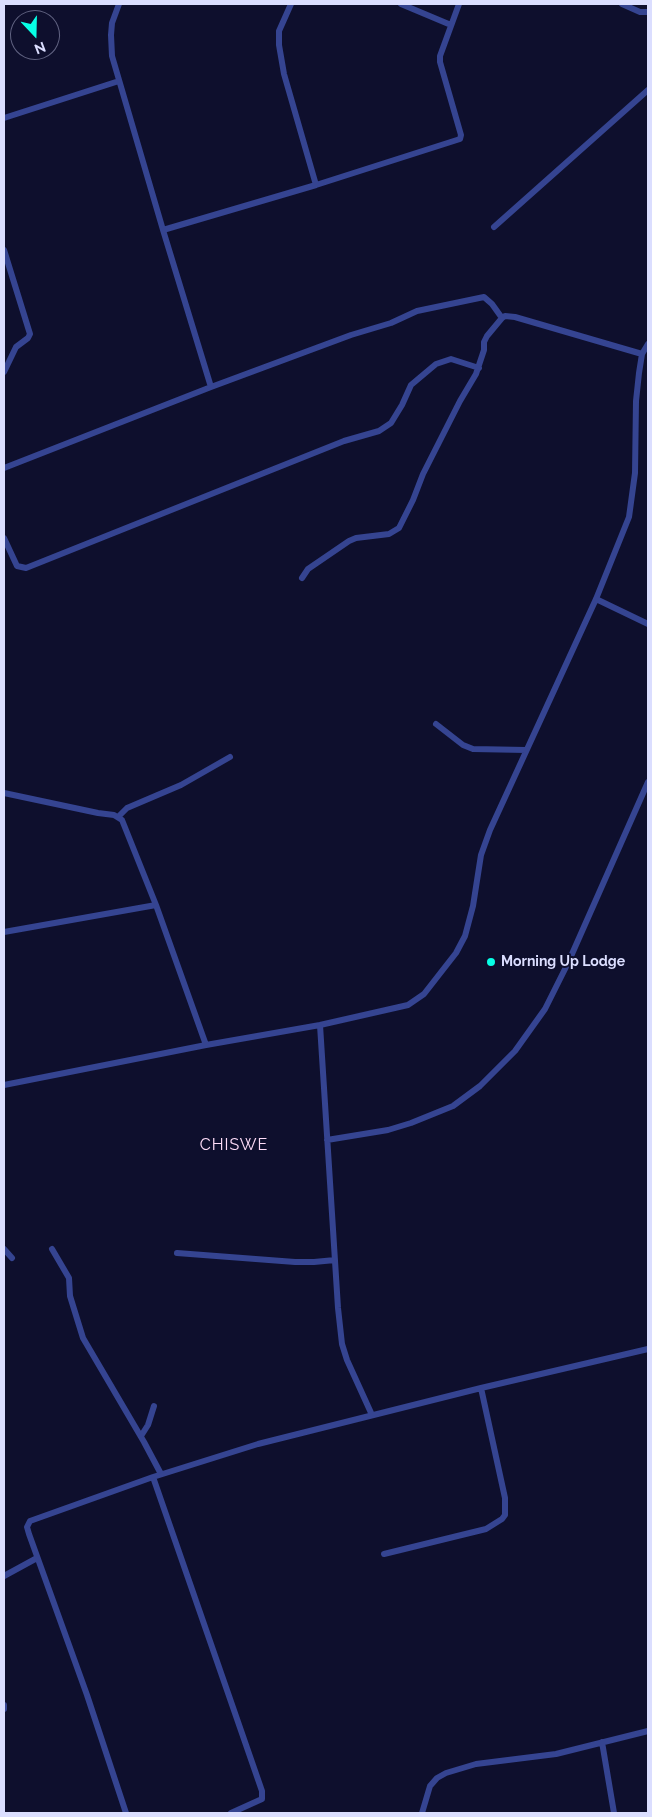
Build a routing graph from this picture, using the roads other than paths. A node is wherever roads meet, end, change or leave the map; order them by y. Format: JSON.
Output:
{"nodes":[{"id":1,"x":119,"y":4,"type":"edge"},
{"id":2,"x":291,"y":4,"type":"edge"},
{"id":3,"x":401,"y":4,"type":"edge"},
{"id":4,"x":460,"y":4,"type":"edge"},
{"id":5,"x":622,"y":4,"type":"edge"},
{"id":6,"x":648,"y":12,"type":"edge"},
{"id":7,"x":451,"y":25,"type":"junction"},
{"id":8,"x":119,"y":81,"type":"junction"},
{"id":9,"x":648,"y":90,"type":"edge"},
{"id":10,"x":4,"y":118,"type":"edge"},
{"id":11,"x":316,"y":184,"type":"junction"},
{"id":12,"x":494,"y":227,"type":"dead end"},
{"id":13,"x":162,"y":230,"type":"junction"},
{"id":14,"x":4,"y":250,"type":"edge"},
{"id":15,"x":502,"y":318,"type":"junction"},
{"id":16,"x":648,"y":344,"type":"edge"},
{"id":17,"x":642,"y":354,"type":"junction"},
{"id":18,"x":479,"y":368,"type":"junction"},
{"id":19,"x":4,"y":372,"type":"edge"},
{"id":20,"x":211,"y":386,"type":"junction"},
{"id":21,"x":4,"y":468,"type":"edge"},
{"id":22,"x":4,"y":538,"type":"edge"},
{"id":23,"x":302,"y":578,"type":"dead end"},
{"id":24,"x":596,"y":599,"type":"junction"},
{"id":25,"x":648,"y":624,"type":"edge"},
{"id":26,"x":436,"y":724,"type":"dead end"},
{"id":27,"x":526,"y":750,"type":"junction"},
{"id":28,"x":230,"y":757,"type":"dead end"},
{"id":29,"x":648,"y":782,"type":"edge"},
{"id":30,"x":4,"y":793,"type":"edge"},
{"id":31,"x":119,"y":816,"type":"junction"},
{"id":32,"x":156,"y":905,"type":"junction"},
{"id":33,"x":4,"y":932,"type":"edge"},
{"id":34,"x":320,"y":1025,"type":"junction"},
{"id":35,"x":206,"y":1045,"type":"junction"},
{"id":36,"x":4,"y":1085,"type":"edge"},
{"id":37,"x":327,"y":1140,"type":"junction"},
{"id":38,"x":4,"y":1249,"type":"edge"},
{"id":39,"x":52,"y":1249,"type":"dead end"},
{"id":40,"x":177,"y":1253,"type":"dead end"},
{"id":41,"x":12,"y":1258,"type":"dead end"},
{"id":42,"x":335,"y":1260,"type":"junction"},
{"id":43,"x":648,"y":1349,"type":"edge"},
{"id":44,"x":481,"y":1388,"type":"junction"},
{"id":45,"x":154,"y":1406,"type":"dead end"},
{"id":46,"x":372,"y":1415,"type":"junction"},
{"id":47,"x":141,"y":1436,"type":"junction"},
{"id":48,"x":161,"y":1474,"type":"junction"},
{"id":49,"x":153,"y":1477,"type":"junction"},
{"id":50,"x":384,"y":1554,"type":"dead end"},
{"id":51,"x":37,"y":1558,"type":"junction"},
{"id":52,"x":4,"y":1576,"type":"edge"},
{"id":53,"x":4,"y":1704,"type":"edge"},
{"id":54,"x":4,"y":1709,"type":"edge"},
{"id":55,"x":648,"y":1731,"type":"edge"},
{"id":56,"x":602,"y":1742,"type":"junction"},
{"id":57,"x":126,"y":1813,"type":"edge"},
{"id":58,"x":231,"y":1813,"type":"edge"},
{"id":59,"x":422,"y":1813,"type":"edge"},
{"id":60,"x":614,"y":1813,"type":"edge"}],
"edges":[{"from":1,"to":8,"type":"street"},
{"from":2,"to":11,"type":"street"},
{"from":3,"to":7,"type":"street"},
{"from":4,"to":7,"type":"street"},
{"from":5,"to":6,"type":"street"},
{"from":7,"to":11,"type":"street"},
{"from":8,"to":10,"type":"street"},
{"from":8,"to":13,"type":"street"},
{"from":9,"to":12,"type":"street"},
{"from":11,"to":13,"type":"street"},
{"from":13,"to":20,"type":"street"},
{"from":14,"to":19,"type":"street"},
{"from":15,"to":17,"type":"street"},
{"from":15,"to":18,"type":"street"},
{"from":15,"to":20,"type":"street"},
{"from":16,"to":17,"type":"street"},
{"from":17,"to":24,"type":"street"},
{"from":18,"to":22,"type":"street"},
{"from":18,"to":23,"type":"street"},
{"from":20,"to":21,"type":"street"},
{"from":24,"to":25,"type":"street"},
{"from":24,"to":27,"type":"street"},
{"from":26,"to":27,"type":"street"},
{"from":27,"to":34,"type":"street"},
{"from":28,"to":31,"type":"street"},
{"from":29,"to":37,"type":"street"},
{"from":30,"to":31,"type":"street"},
{"from":31,"to":32,"type":"street"},
{"from":32,"to":33,"type":"street"},
{"from":32,"to":35,"type":"street"},
{"from":34,"to":35,"type":"street"},
{"from":34,"to":37,"type":"street"},
{"from":35,"to":36,"type":"street"},
{"from":37,"to":42,"type":"street"},
{"from":38,"to":41,"type":"street"},
{"from":39,"to":47,"type":"street"},
{"from":40,"to":42,"type":"street"},
{"from":42,"to":46,"type":"street"},
{"from":43,"to":44,"type":"street"},
{"from":44,"to":46,"type":"street"},
{"from":44,"to":50,"type":"street"},
{"from":45,"to":47,"type":"street"},
{"from":46,"to":48,"type":"street"},
{"from":47,"to":48,"type":"street"},
{"from":48,"to":49,"type":"street"},
{"from":49,"to":51,"type":"street"},
{"from":49,"to":58,"type":"street"},
{"from":51,"to":52,"type":"street"},
{"from":51,"to":57,"type":"street"},
{"from":53,"to":54,"type":"street"},
{"from":55,"to":56,"type":"street"},
{"from":56,"to":59,"type":"street"},
{"from":56,"to":60,"type":"street"}]}
